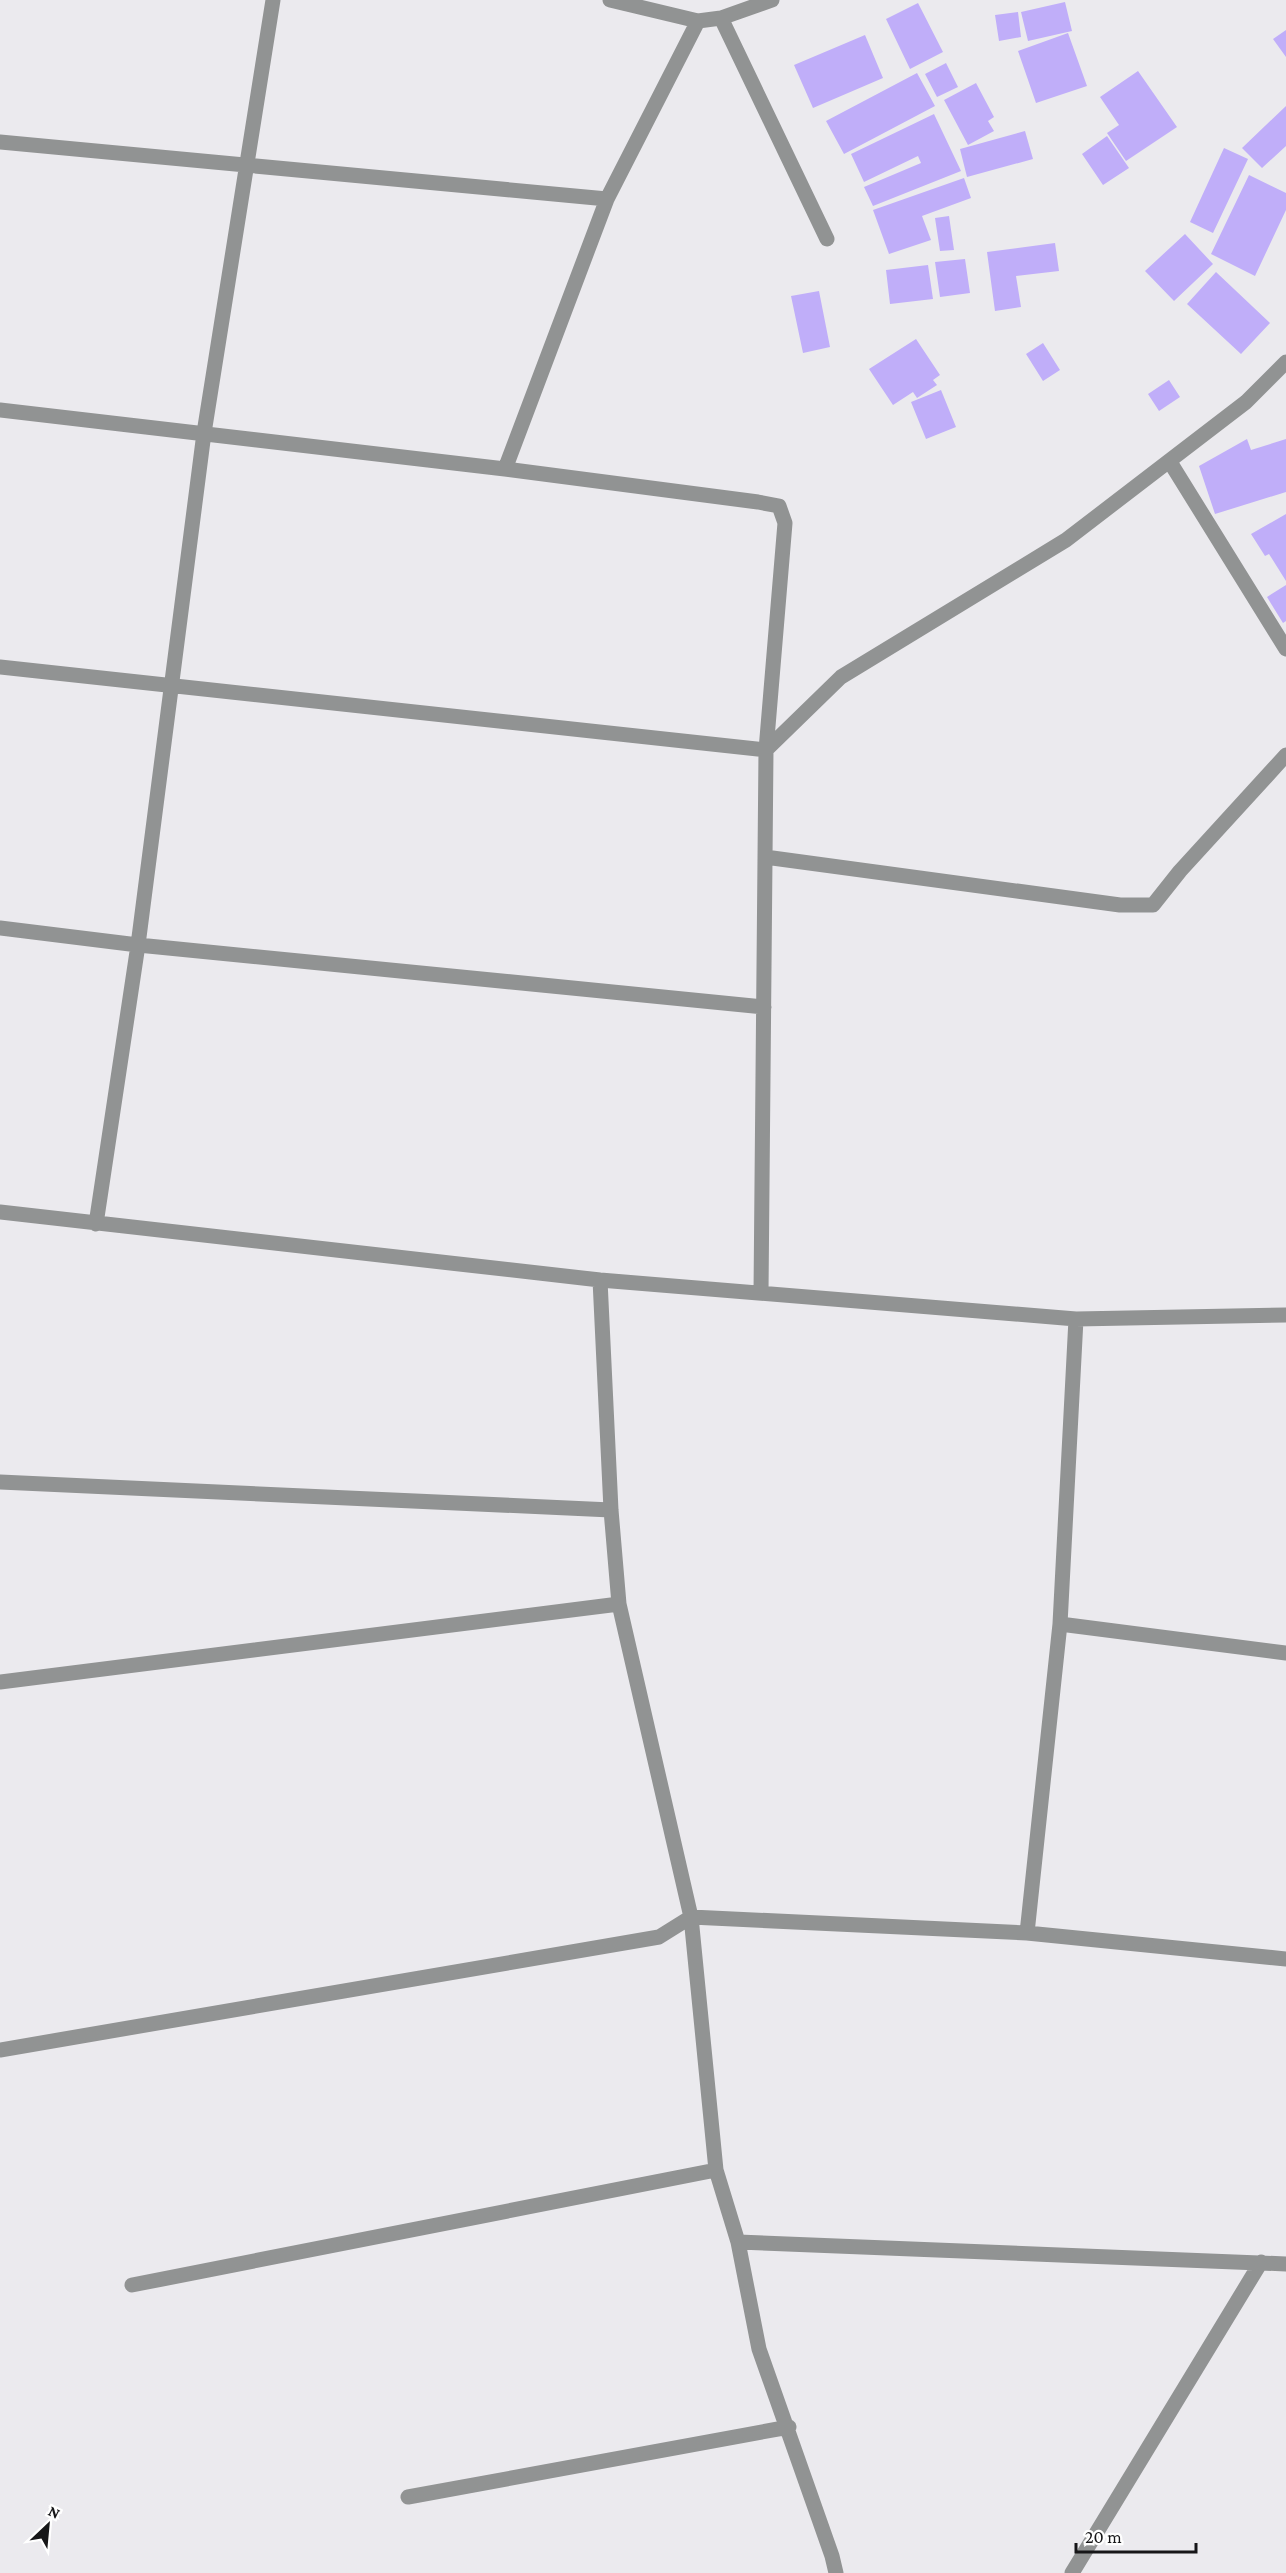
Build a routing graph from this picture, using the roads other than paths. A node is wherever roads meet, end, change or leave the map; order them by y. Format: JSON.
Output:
{"nodes":[{"id":1,"x":273,"y":0,"type":"edge"},
{"id":2,"x":610,"y":0,"type":"edge"},
{"id":3,"x":772,"y":0,"type":"edge"},
{"id":4,"x":721,"y":18,"type":"junction"},
{"id":5,"x":698,"y":21,"type":"junction"},
{"id":6,"x":0,"y":142,"type":"edge"},
{"id":7,"x":245,"y":166,"type":"junction"},
{"id":8,"x":607,"y":199,"type":"junction"},
{"id":9,"x":827,"y":239,"type":"dead end"},
{"id":10,"x":1286,"y":362,"type":"edge"},
{"id":11,"x":0,"y":410,"type":"edge"},
{"id":12,"x":204,"y":434,"type":"junction"},
{"id":13,"x":1170,"y":462,"type":"junction"},
{"id":14,"x":505,"y":469,"type":"junction"},
{"id":15,"x":1286,"y":649,"type":"edge"},
{"id":16,"x":0,"y":667,"type":"edge"},
{"id":17,"x":171,"y":686,"type":"junction"},
{"id":18,"x":766,"y":750,"type":"junction"},
{"id":19,"x":1286,"y":755,"type":"edge"},
{"id":20,"x":765,"y":857,"type":"junction"},
{"id":21,"x":0,"y":928,"type":"edge"},
{"id":22,"x":138,"y":945,"type":"junction"},
{"id":23,"x":764,"y":1007,"type":"junction"},
{"id":24,"x":0,"y":1212,"type":"edge"},
{"id":25,"x":96,"y":1224,"type":"junction"},
{"id":26,"x":600,"y":1280,"type":"junction"},
{"id":27,"x":761,"y":1293,"type":"junction"},
{"id":28,"x":1286,"y":1315,"type":"edge"},
{"id":29,"x":1076,"y":1319,"type":"junction"},
{"id":30,"x":0,"y":1482,"type":"edge"},
{"id":31,"x":611,"y":1510,"type":"junction"},
{"id":32,"x":619,"y":1604,"type":"junction"},
{"id":33,"x":1060,"y":1624,"type":"junction"},
{"id":34,"x":1286,"y":1653,"type":"edge"},
{"id":35,"x":0,"y":1682,"type":"edge"},
{"id":36,"x":691,"y":1917,"type":"junction"},
{"id":37,"x":1027,"y":1933,"type":"junction"},
{"id":38,"x":1286,"y":1959,"type":"edge"},
{"id":39,"x":0,"y":2050,"type":"edge"},
{"id":40,"x":716,"y":2170,"type":"junction"},
{"id":41,"x":738,"y":2242,"type":"junction"},
{"id":42,"x":1261,"y":2262,"type":"junction"},
{"id":43,"x":1286,"y":2264,"type":"edge"},
{"id":44,"x":132,"y":2286,"type":"dead end"},
{"id":45,"x":789,"y":2427,"type":"junction"},
{"id":46,"x":408,"y":2497,"type":"dead end"},
{"id":47,"x":836,"y":2573,"type":"edge"},
{"id":48,"x":1072,"y":2573,"type":"edge"}],
"edges":[{"from":1,"to":7,"type":"street"},
{"from":2,"to":5,"type":"street"},
{"from":3,"to":4,"type":"street"},
{"from":4,"to":5,"type":"street"},
{"from":4,"to":9,"type":"street"},
{"from":5,"to":8,"type":"street"},
{"from":6,"to":7,"type":"street"},
{"from":7,"to":8,"type":"street"},
{"from":7,"to":12,"type":"street"},
{"from":8,"to":14,"type":"street"},
{"from":10,"to":13,"type":"street"},
{"from":11,"to":12,"type":"street"},
{"from":12,"to":14,"type":"street"},
{"from":12,"to":17,"type":"street"},
{"from":13,"to":15,"type":"street"},
{"from":13,"to":18,"type":"street"},
{"from":14,"to":18,"type":"street"},
{"from":16,"to":17,"type":"street"},
{"from":17,"to":18,"type":"street"},
{"from":17,"to":22,"type":"street"},
{"from":18,"to":20,"type":"street"},
{"from":19,"to":20,"type":"street"},
{"from":20,"to":23,"type":"street"},
{"from":21,"to":22,"type":"street"},
{"from":22,"to":23,"type":"street"},
{"from":22,"to":25,"type":"street"},
{"from":23,"to":27,"type":"street"},
{"from":24,"to":25,"type":"street"},
{"from":25,"to":26,"type":"street"},
{"from":26,"to":27,"type":"street"},
{"from":26,"to":31,"type":"street"},
{"from":27,"to":29,"type":"street"},
{"from":28,"to":29,"type":"street"},
{"from":29,"to":33,"type":"street"},
{"from":30,"to":31,"type":"street"},
{"from":31,"to":32,"type":"street"},
{"from":32,"to":35,"type":"street"},
{"from":32,"to":36,"type":"street"},
{"from":33,"to":34,"type":"street"},
{"from":33,"to":37,"type":"street"},
{"from":36,"to":37,"type":"street"},
{"from":36,"to":39,"type":"street"},
{"from":36,"to":40,"type":"street"},
{"from":37,"to":38,"type":"street"},
{"from":40,"to":41,"type":"street"},
{"from":40,"to":44,"type":"street"},
{"from":41,"to":42,"type":"street"},
{"from":41,"to":45,"type":"street"},
{"from":42,"to":43,"type":"street"},
{"from":42,"to":48,"type":"street"},
{"from":45,"to":46,"type":"street"},
{"from":45,"to":47,"type":"street"}]}
